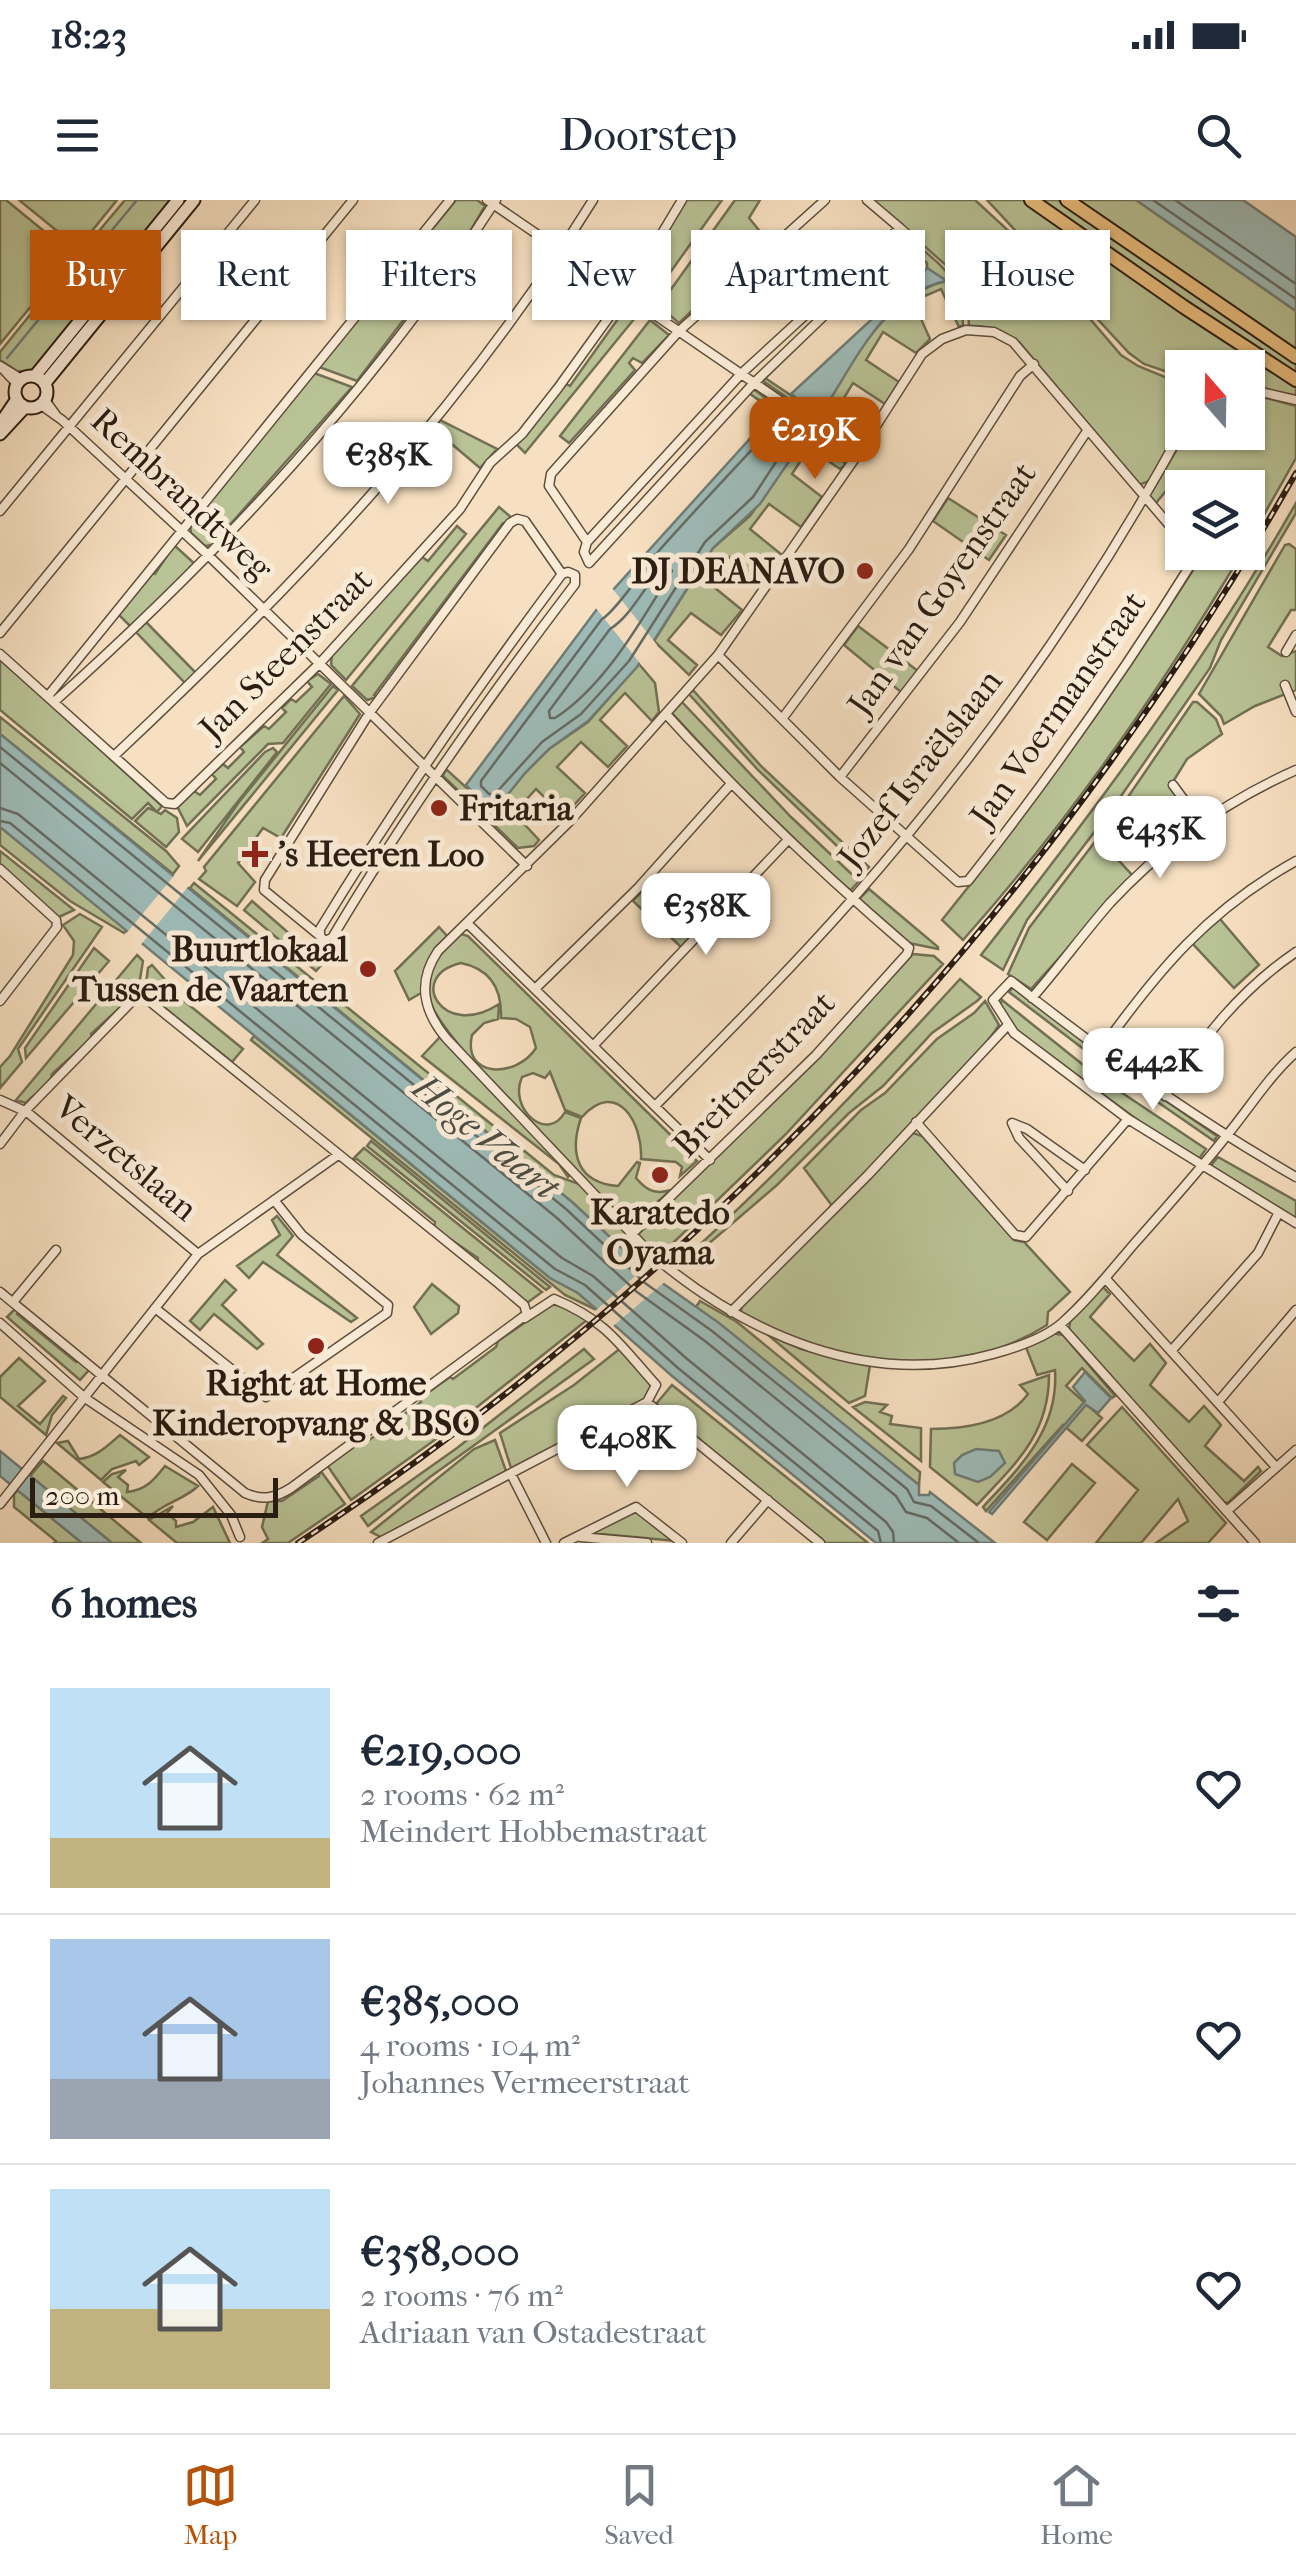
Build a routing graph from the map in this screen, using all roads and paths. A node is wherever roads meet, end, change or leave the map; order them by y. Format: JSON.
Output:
{"nodes":[{"id":1,"x":178,"y":200,"type":"edge"},
{"id":2,"x":194,"y":200,"type":"edge"},
{"id":3,"x":255,"y":200,"type":"edge"},
{"id":4,"x":353,"y":200,"type":"edge"},
{"id":5,"x":450,"y":200,"type":"edge"},
{"id":6,"x":593,"y":200,"type":"edge"},
{"id":7,"x":682,"y":200,"type":"edge"},
{"id":8,"x":825,"y":200,"type":"edge"},
{"id":9,"x":867,"y":200,"type":"edge"},
{"id":10,"x":1031,"y":200,"type":"edge"},
{"id":11,"x":1067,"y":200,"type":"edge"},
{"id":12,"x":492,"y":202,"type":"edge"},
{"id":13,"x":900,"y":228,"type":"junction"},
{"id":14,"x":156,"y":230,"type":"edge"},
{"id":15,"x":575,"y":230,"type":"edge"},
{"id":16,"x":664,"y":230,"type":"edge"},
{"id":17,"x":898,"y":230,"type":"edge"},
{"id":18,"x":902,"y":230,"type":"edge"},
{"id":19,"x":532,"y":231,"type":"edge"},
{"id":20,"x":161,"y":235,"type":"edge"},
{"id":21,"x":532,"y":293,"type":"edge"},
{"id":22,"x":84,"y":320,"type":"edge"},
{"id":23,"x":606,"y":320,"type":"edge"},
{"id":24,"x":661,"y":320,"type":"edge"},
{"id":25,"x":798,"y":320,"type":"edge"},
{"id":26,"x":819,"y":320,"type":"edge"},
{"id":27,"x":678,"y":332,"type":"junction"},
{"id":28,"x":1296,"y":357,"type":"edge"},
{"id":29,"x":1034,"y":364,"type":"junction"},
{"id":30,"x":1,"y":367,"type":"edge"},
{"id":31,"x":741,"y":374,"type":"junction"},
{"id":32,"x":30,"y":380,"type":"junction"},
{"id":33,"x":1296,"y":380,"type":"edge"},
{"id":34,"x":754,"y":383,"type":"junction"},
{"id":35,"x":1265,"y":393,"type":"edge"},
{"id":36,"x":1296,"y":400,"type":"edge"},
{"id":37,"x":43,"y":402,"type":"junction"},
{"id":38,"x":21,"y":403,"type":"junction"},
{"id":39,"x":0,"y":424,"type":"edge"},
{"id":40,"x":68,"y":426,"type":"junction"},
{"id":41,"x":1086,"y":430,"type":"junction"},
{"id":42,"x":0,"y":434,"type":"edge"},
{"id":43,"x":1171,"y":450,"type":"edge"},
{"id":44,"x":858,"y":454,"type":"junction"},
{"id":45,"x":655,"y":468,"type":"junction"},
{"id":46,"x":667,"y":478,"type":"junction"},
{"id":47,"x":126,"y":480,"type":"junction"},
{"id":48,"x":1145,"y":498,"type":"junction"},
{"id":49,"x":0,"y":511,"type":"edge"},
{"id":50,"x":1165,"y":521,"type":"edge"},
{"id":51,"x":181,"y":530,"type":"junction"},
{"id":52,"x":587,"y":542,"type":"junction"},
{"id":53,"x":209,"y":556,"type":"junction"},
{"id":54,"x":1185,"y":570,"type":"edge"},
{"id":55,"x":562,"y":574,"type":"junction"},
{"id":56,"x":266,"y":611,"type":"junction"},
{"id":57,"x":0,"y":633,"type":"edge"},
{"id":58,"x":1296,"y":635,"type":"edge"},
{"id":59,"x":1286,"y":652,"type":"dead end"},
{"id":60,"x":0,"y":654,"type":"edge"},
{"id":61,"x":718,"y":655,"type":"junction"},
{"id":62,"x":495,"y":662,"type":"junction"},
{"id":63,"x":320,"y":664,"type":"junction"},
{"id":64,"x":507,"y":673,"type":"junction"},
{"id":65,"x":1285,"y":686,"type":"dead end"},
{"id":66,"x":51,"y":699,"type":"junction"},
{"id":67,"x":370,"y":712,"type":"junction"},
{"id":68,"x":1296,"y":712,"type":"edge"},
{"id":69,"x":666,"y":714,"type":"junction"},
{"id":70,"x":782,"y":719,"type":"junction"},
{"id":71,"x":114,"y":756,"type":"junction"},
{"id":72,"x":424,"y":764,"type":"junction"},
{"id":73,"x":1296,"y":770,"type":"edge"},
{"id":74,"x":435,"y":776,"type":"junction"},
{"id":75,"x":840,"y":777,"type":"junction"},
{"id":76,"x":730,"y":785,"type":"junction"},
{"id":77,"x":1173,"y":785,"type":"dead end"},
{"id":78,"x":1201,"y":824,"type":"junction"},
{"id":79,"x":905,"y":837,"type":"junction"},
{"id":80,"x":787,"y":842,"type":"junction"},
{"id":81,"x":366,"y":854,"type":"junction"},
{"id":82,"x":1296,"y":861,"type":"edge"},
{"id":83,"x":378,"y":863,"type":"junction"},
{"id":84,"x":527,"y":866,"type":"junction"},
{"id":85,"x":0,"y":869,"type":"edge"},
{"id":86,"x":852,"y":899,"type":"junction"},
{"id":87,"x":467,"y":923,"type":"junction"},
{"id":88,"x":320,"y":936,"type":"junction"},
{"id":89,"x":1296,"y":952,"type":"edge"},
{"id":90,"x":536,"y":988,"type":"junction"},
{"id":91,"x":1032,"y":998,"type":"junction"},
{"id":92,"x":0,"y":1000,"type":"edge"},
{"id":93,"x":1007,"y":1026,"type":"junction"},
{"id":94,"x":593,"y":1046,"type":"junction"},
{"id":95,"x":1100,"y":1050,"type":"junction"},
{"id":96,"x":1296,"y":1052,"type":"edge"},
{"id":97,"x":1165,"y":1096,"type":"junction"},
{"id":98,"x":0,"y":1100,"type":"edge"},
{"id":99,"x":656,"y":1106,"type":"junction"},
{"id":100,"x":25,"y":1111,"type":"junction"},
{"id":101,"x":1128,"y":1119,"type":"junction"},
{"id":102,"x":916,"y":1122,"type":"junction"},
{"id":103,"x":1226,"y":1137,"type":"junction"},
{"id":104,"x":0,"y":1144,"type":"edge"},
{"id":105,"x":338,"y":1155,"type":"junction"},
{"id":106,"x":710,"y":1160,"type":"junction"},
{"id":107,"x":1201,"y":1166,"type":"junction"},
{"id":108,"x":1085,"y":1170,"type":"junction"},
{"id":109,"x":1296,"y":1177,"type":"edge"},
{"id":110,"x":1068,"y":1191,"type":"junction"},
{"id":111,"x":274,"y":1200,"type":"junction"},
{"id":112,"x":1278,"y":1214,"type":"junction"},
{"id":113,"x":1296,"y":1223,"type":"edge"},
{"id":114,"x":632,"y":1234,"type":"junction"},
{"id":115,"x":56,"y":1250,"type":"dead end"},
{"id":116,"x":198,"y":1254,"type":"junction"},
{"id":117,"x":1105,"y":1278,"type":"junction"},
{"id":118,"x":0,"y":1292,"type":"edge"},
{"id":119,"x":13,"y":1302,"type":"junction"},
{"id":120,"x":156,"y":1308,"type":"junction"},
{"id":121,"x":1296,"y":1310,"type":"edge"},
{"id":122,"x":730,"y":1312,"type":"junction"},
{"id":123,"x":525,"y":1318,"type":"junction"},
{"id":124,"x":0,"y":1323,"type":"edge"},
{"id":125,"x":1060,"y":1325,"type":"junction"},
{"id":126,"x":1172,"y":1350,"type":"junction"},
{"id":127,"x":104,"y":1375,"type":"junction"},
{"id":128,"x":85,"y":1398,"type":"junction"},
{"id":129,"x":647,"y":1402,"type":"junction"},
{"id":130,"x":1218,"y":1402,"type":"junction"},
{"id":131,"x":1296,"y":1450,"type":"edge"},
{"id":132,"x":207,"y":1461,"type":"junction"},
{"id":133,"x":1276,"y":1467,"type":"junction"},
{"id":134,"x":197,"y":1473,"type":"junction"},
{"id":135,"x":511,"y":1474,"type":"junction"},
{"id":136,"x":768,"y":1500,"type":"junction"},
{"id":137,"x":0,"y":1504,"type":"edge"},
{"id":138,"x":1227,"y":1511,"type":"junction"},
{"id":139,"x":240,"y":1537,"type":"dead end"},
{"id":140,"x":576,"y":1537,"type":"junction"},
{"id":141,"x":633,"y":1542,"type":"edge"},
{"id":142,"x":380,"y":1543,"type":"edge"},
{"id":143,"x":546,"y":1543,"type":"edge"},
{"id":144,"x":564,"y":1543,"type":"edge"},
{"id":145,"x":647,"y":1543,"type":"edge"},
{"id":146,"x":682,"y":1543,"type":"edge"},
{"id":147,"x":731,"y":1543,"type":"edge"},
{"id":148,"x":820,"y":1543,"type":"edge"},
{"id":149,"x":1255,"y":1543,"type":"edge"}],
"edges":[{"from":1,"to":14,"type":"main road"},
{"from":2,"to":20,"type":"main road"},
{"from":3,"to":40,"type":"street"},
{"from":4,"to":47,"type":"street"},
{"from":5,"to":51,"type":"street"},
{"from":6,"to":15,"type":"street"},
{"from":7,"to":16,"type":"street","name":"Jan Steenstraat"},
{"from":8,"to":27,"type":"street"},
{"from":9,"to":13,"type":"street"},
{"from":10,"to":33,"type":"highway"},
{"from":11,"to":28,"type":"highway"},
{"from":12,"to":19,"type":"street"},
{"from":12,"to":53,"type":"street"},
{"from":13,"to":17,"type":"street"},
{"from":13,"to":18,"type":"street"},
{"from":21,"to":56,"type":"street"},
{"from":22,"to":32,"type":"main road"},
{"from":23,"to":63,"type":"street","name":"Jan Steenstraat"},
{"from":24,"to":27,"type":"street"},
{"from":25,"to":31,"type":"street"},
{"from":26,"to":34,"type":"street"},
{"from":27,"to":31,"type":"street"},
{"from":27,"to":52,"type":"street"},
{"from":29,"to":41,"type":"street"},
{"from":29,"to":44,"type":"street"},
{"from":29,"to":70,"type":"street"},
{"from":30,"to":32,"type":"street"},
{"from":31,"to":34,"type":"street"},
{"from":31,"to":45,"type":"street"},
{"from":32,"to":37,"type":"main road"},
{"from":32,"to":38,"type":"main road"},
{"from":34,"to":44,"type":"street"},
{"from":34,"to":46,"type":"street"},
{"from":35,"to":36,"type":"street"},
{"from":37,"to":38,"type":"main road"},
{"from":37,"to":40,"type":"street","name":"Rembrandtweg"},
{"from":38,"to":39,"type":"main road"},
{"from":38,"to":42,"type":"main road"},
{"from":40,"to":47,"type":"street","name":"Rembrandtweg"},
{"from":40,"to":49,"type":"street"},
{"from":41,"to":48,"type":"street"},
{"from":41,"to":75,"type":"street","name":"Jan van Goyenstraat"},
{"from":43,"to":48,"type":"street","name":"Jozef Israëlslaan"},
{"from":44,"to":61,"type":"street"},
{"from":45,"to":46,"type":"street"},
{"from":45,"to":52,"type":"street"},
{"from":46,"to":52,"type":"street"},
{"from":47,"to":51,"type":"street","name":"Rembrandtweg"},
{"from":47,"to":57,"type":"street"},
{"from":48,"to":50,"type":"street"},
{"from":48,"to":79,"type":"street","name":"Jozef Israëlslaan"},
{"from":51,"to":53,"type":"street","name":"Rembrandtweg"},
{"from":51,"to":66,"type":"street"},
{"from":53,"to":56,"type":"street","name":"Rembrandtweg"},
{"from":53,"to":66,"type":"street"},
{"from":54,"to":79,"type":"street","name":"Jan Voermanstraat"},
{"from":55,"to":62,"type":"street"},
{"from":55,"to":64,"type":"street"},
{"from":55,"to":67,"type":"street"},
{"from":56,"to":63,"type":"street","name":"Rembrandtweg"},
{"from":56,"to":71,"type":"street"},
{"from":58,"to":59,"type":"street"},
{"from":60,"to":66,"type":"street"},
{"from":61,"to":69,"type":"street"},
{"from":61,"to":70,"type":"street"},
{"from":62,"to":64,"type":"street"},
{"from":62,"to":72,"type":"street"},
{"from":63,"to":67,"type":"street","name":"Rembrandtweg"},
{"from":63,"to":71,"type":"street","name":"Jan Steenstraat"},
{"from":64,"to":74,"type":"street"},
{"from":65,"to":68,"type":"street"},
{"from":66,"to":71,"type":"street"},
{"from":67,"to":72,"type":"street","name":"Rembrandtweg"},
{"from":67,"to":88,"type":"street"},
{"from":69,"to":76,"type":"street"},
{"from":69,"to":84,"type":"street"},
{"from":70,"to":75,"type":"street"},
{"from":72,"to":74,"type":"street","name":"Rembrandtweg"},
{"from":72,"to":81,"type":"street"},
{"from":73,"to":78,"type":"street"},
{"from":74,"to":83,"type":"street"},
{"from":74,"to":84,"type":"street","name":"Rembrandtweg"},
{"from":75,"to":79,"type":"street"},
{"from":76,"to":80,"type":"street"},
{"from":76,"to":90,"type":"street"},
{"from":77,"to":78,"type":"street"},
{"from":78,"to":91,"type":"street"},
{"from":79,"to":86,"type":"street","name":"Jozef Israëlslaan"},
{"from":80,"to":86,"type":"street"},
{"from":80,"to":94,"type":"street"},
{"from":81,"to":83,"type":"street"},
{"from":81,"to":88,"type":"street"},
{"from":82,"to":95,"type":"street"},
{"from":83,"to":88,"type":"street"},
{"from":84,"to":87,"type":"street"},
{"from":85,"to":92,"type":"street"},
{"from":86,"to":99,"type":"street","name":"Jozef Israëlslaan"},
{"from":86,"to":106,"type":"street","name":"Breitnerstraat"},
{"from":87,"to":90,"type":"street"},
{"from":87,"to":114,"type":"street"},
{"from":89,"to":97,"type":"street"},
{"from":90,"to":94,"type":"street"},
{"from":91,"to":93,"type":"street"},
{"from":91,"to":95,"type":"street"},
{"from":93,"to":101,"type":"street"},
{"from":93,"to":102,"type":"street"},
{"from":94,"to":99,"type":"street"},
{"from":95,"to":97,"type":"street"},
{"from":96,"to":103,"type":"street"},
{"from":97,"to":103,"type":"street"},
{"from":98,"to":100,"type":"street","name":"Verzetslaan"},
{"from":99,"to":106,"type":"street"},
{"from":100,"to":104,"type":"street"},
{"from":100,"to":105,"type":"street"},
{"from":100,"to":116,"type":"street","name":"Verzetslaan"},
{"from":101,"to":107,"type":"street"},
{"from":101,"to":108,"type":"street"},
{"from":102,"to":110,"type":"street"},
{"from":102,"to":122,"type":"street"},
{"from":103,"to":107,"type":"street"},
{"from":103,"to":109,"type":"street"},
{"from":105,"to":111,"type":"street"},
{"from":105,"to":123,"type":"street"},
{"from":106,"to":114,"type":"street","name":"Breitnerstraat"},
{"from":107,"to":112,"type":"street"},
{"from":107,"to":117,"type":"street"},
{"from":108,"to":110,"type":"street"},
{"from":108,"to":110,"type":"street"},
{"from":111,"to":116,"type":"street"},
{"from":111,"to":120,"type":"street"},
{"from":112,"to":113,"type":"street"},
{"from":112,"to":126,"type":"street"},
{"from":114,"to":122,"type":"street"},
{"from":115,"to":119,"type":"street"},
{"from":116,"to":120,"type":"street","name":"Verzetslaan"},
{"from":117,"to":125,"type":"street"},
{"from":117,"to":126,"type":"street"},
{"from":118,"to":119,"type":"street"},
{"from":119,"to":127,"type":"street"},
{"from":120,"to":127,"type":"street","name":"Verzetslaan"},
{"from":121,"to":130,"type":"street"},
{"from":122,"to":125,"type":"street"},
{"from":123,"to":129,"type":"street"},
{"from":123,"to":132,"type":"street"},
{"from":124,"to":128,"type":"street"},
{"from":125,"to":138,"type":"street"},
{"from":126,"to":130,"type":"street"},
{"from":127,"to":128,"type":"street","name":"Verzetslaan"},
{"from":127,"to":132,"type":"street"},
{"from":128,"to":134,"type":"street"},
{"from":128,"to":137,"type":"street","name":"Verzetslaan"},
{"from":129,"to":135,"type":"street"},
{"from":129,"to":136,"type":"street"},
{"from":130,"to":133,"type":"street"},
{"from":131,"to":133,"type":"street"},
{"from":132,"to":134,"type":"street"},
{"from":133,"to":138,"type":"street"},
{"from":134,"to":139,"type":"street"},
{"from":135,"to":142,"type":"street"},
{"from":135,"to":143,"type":"street"},
{"from":136,"to":147,"type":"street"},
{"from":136,"to":148,"type":"street"},
{"from":138,"to":149,"type":"street"},
{"from":140,"to":141,"type":"street"},
{"from":140,"to":144,"type":"street"},
{"from":140,"to":146,"type":"street"},
{"from":141,"to":145,"type":"street"}]}
